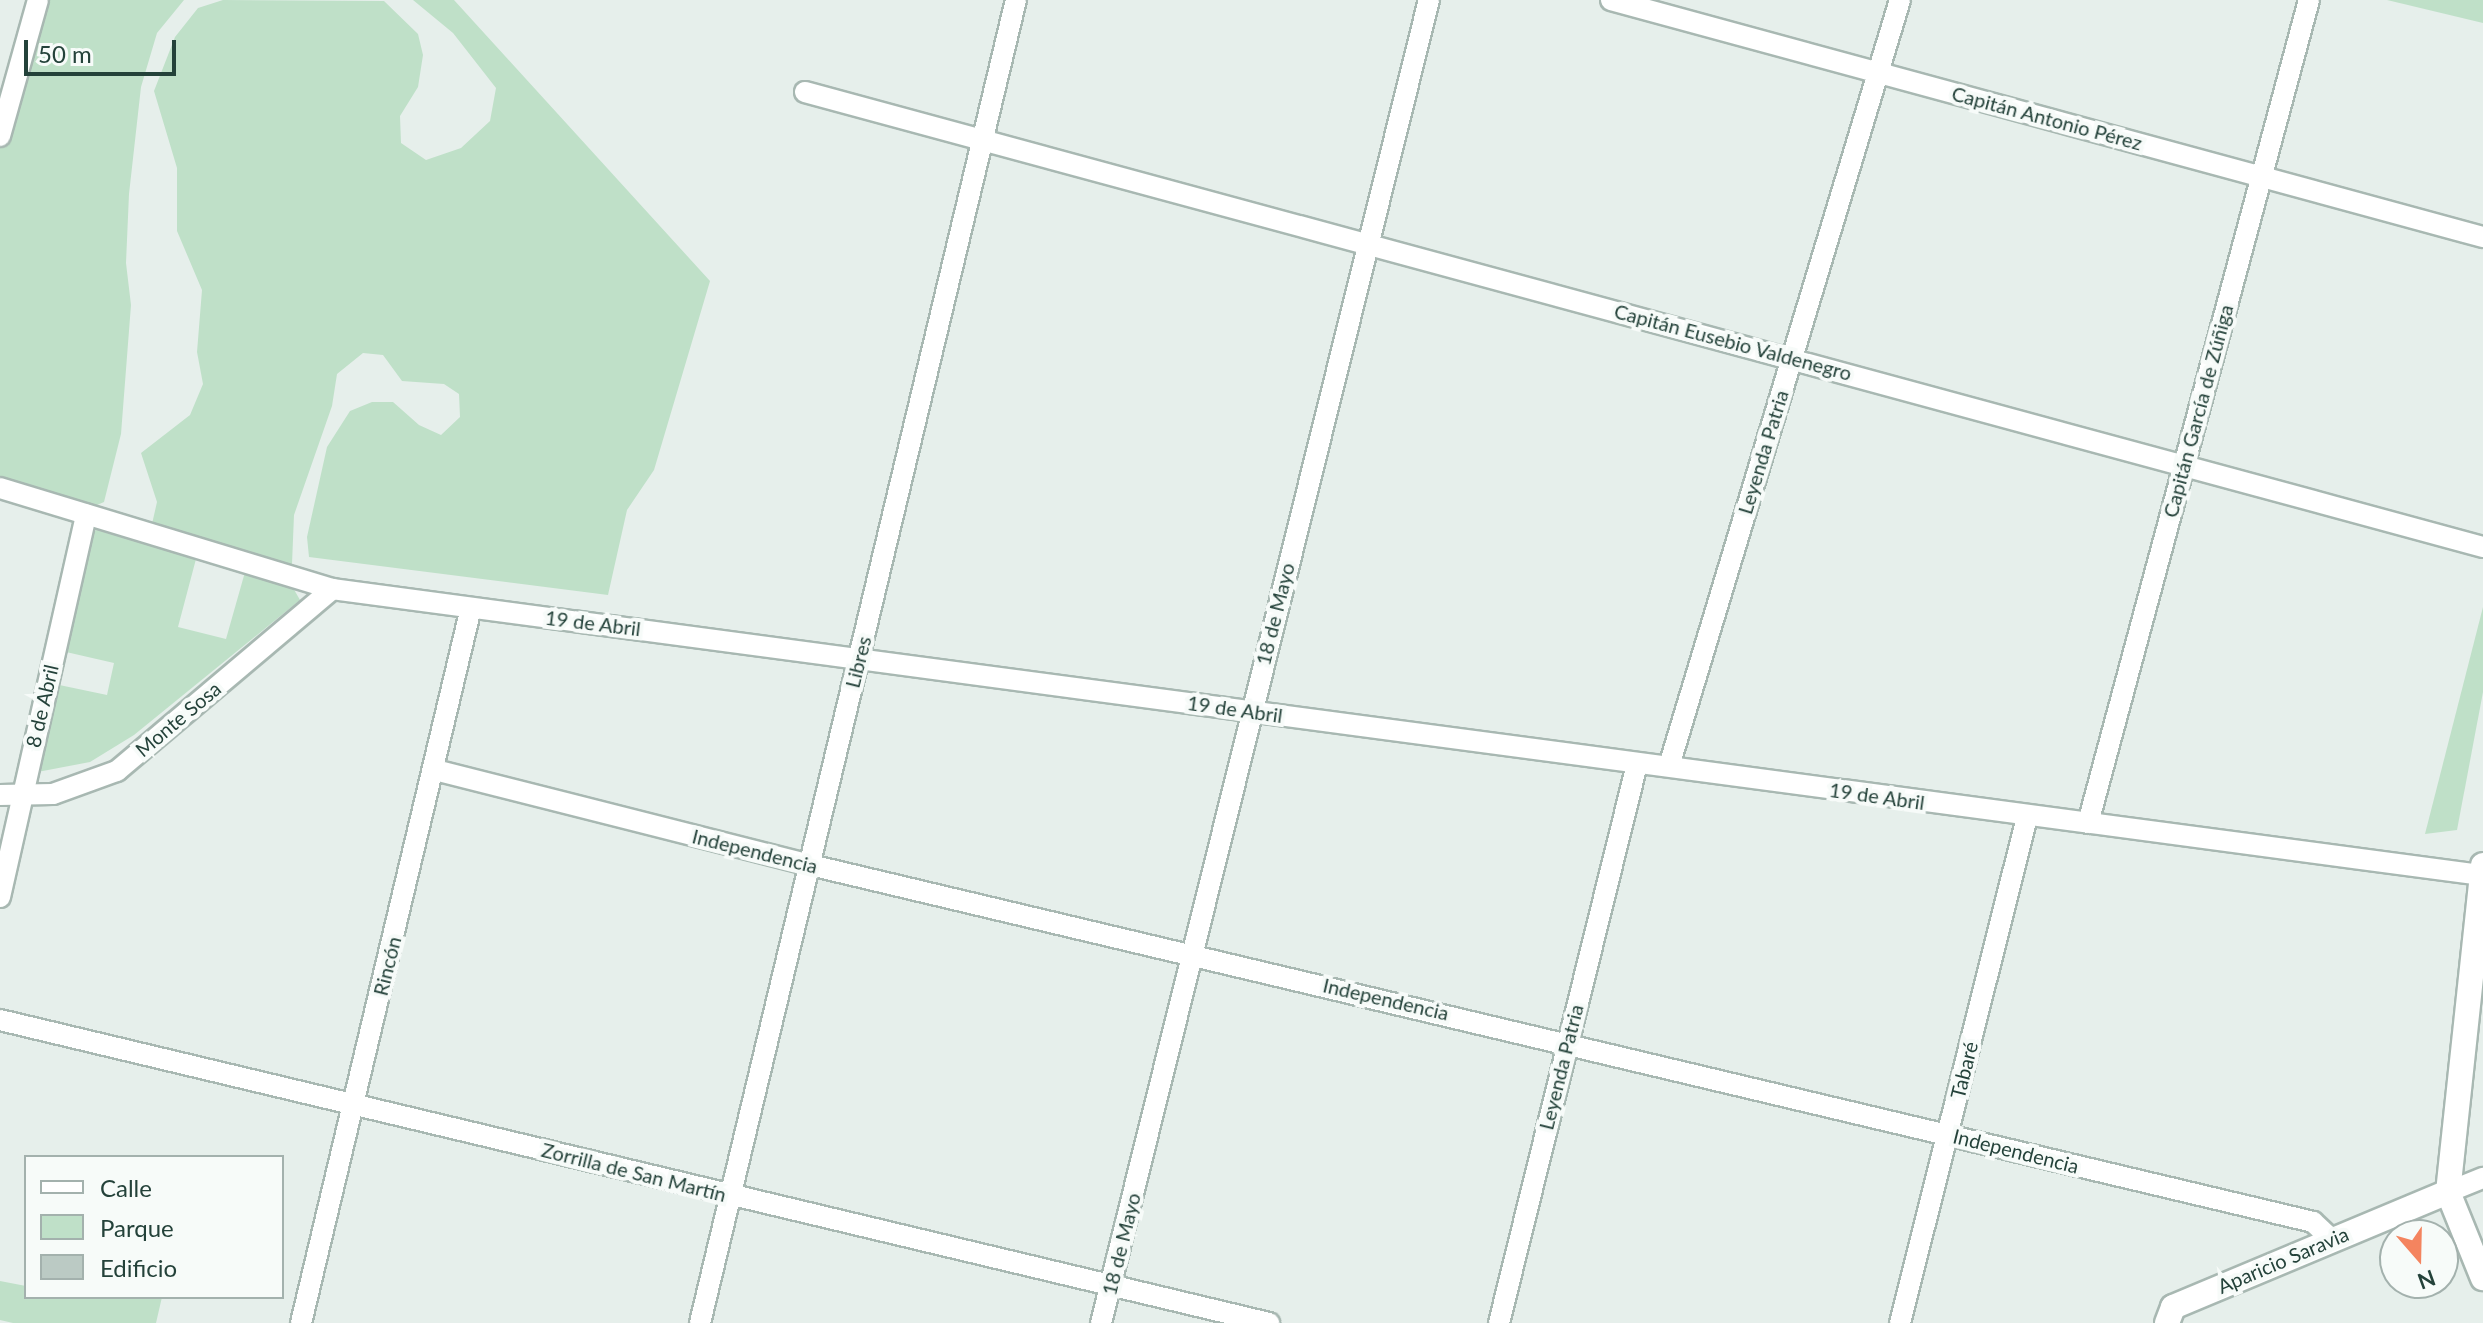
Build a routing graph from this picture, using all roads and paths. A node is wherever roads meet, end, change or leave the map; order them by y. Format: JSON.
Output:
{"nodes":[{"id":1,"x":38,"y":0,"type":"edge"},
{"id":2,"x":1016,"y":0,"type":"edge"},
{"id":3,"x":1429,"y":0,"type":"edge"},
{"id":4,"x":1611,"y":0,"type":"edge"},
{"id":5,"x":1900,"y":0,"type":"edge"},
{"id":6,"x":2309,"y":0,"type":"edge"},
{"id":7,"x":1878,"y":72,"type":"junction"},
{"id":8,"x":805,"y":92,"type":"dead end"},
{"id":9,"x":0,"y":136,"type":"edge"},
{"id":10,"x":983,"y":139,"type":"junction"},
{"id":11,"x":2260,"y":177,"type":"junction"},
{"id":12,"x":2483,"y":237,"type":"edge"},
{"id":13,"x":1366,"y":242,"type":"junction"},
{"id":14,"x":1791,"y":357,"type":"junction"},
{"id":15,"x":2184,"y":466,"type":"junction"},
{"id":16,"x":0,"y":488,"type":"edge"},
{"id":17,"x":86,"y":515,"type":"junction"},
{"id":18,"x":2483,"y":547,"type":"edge"},
{"id":19,"x":332,"y":589,"type":"junction"},
{"id":20,"x":471,"y":608,"type":"junction"},
{"id":21,"x":859,"y":658,"type":"junction"},
{"id":22,"x":1251,"y":711,"type":"junction"},
{"id":23,"x":1637,"y":764,"type":"junction"},
{"id":24,"x":1669,"y":766,"type":"junction"},
{"id":25,"x":435,"y":770,"type":"junction"},
{"id":26,"x":0,"y":795,"type":"edge"},
{"id":27,"x":21,"y":796,"type":"junction"},
{"id":28,"x":2027,"y":817,"type":"junction"},
{"id":29,"x":2088,"y":823,"type":"junction"},
{"id":30,"x":806,"y":864,"type":"junction"},
{"id":31,"x":2482,"y":870,"type":"edge"},
{"id":32,"x":0,"y":897,"type":"edge"},
{"id":33,"x":1191,"y":954,"type":"junction"},
{"id":34,"x":0,"y":1020,"type":"edge"},
{"id":35,"x":1567,"y":1042,"type":"junction"},
{"id":36,"x":354,"y":1104,"type":"junction"},
{"id":37,"x":1948,"y":1134,"type":"junction"},
{"id":38,"x":2483,"y":1178,"type":"edge"},
{"id":39,"x":2448,"y":1192,"type":"junction"},
{"id":40,"x":733,"y":1197,"type":"junction"},
{"id":41,"x":2331,"y":1239,"type":"junction"},
{"id":42,"x":2483,"y":1278,"type":"edge"},
{"id":43,"x":1111,"y":1285,"type":"junction"},
{"id":44,"x":2170,"y":1315,"type":"edge"},
{"id":45,"x":301,"y":1323,"type":"edge"},
{"id":46,"x":700,"y":1323,"type":"edge"},
{"id":47,"x":1101,"y":1323,"type":"edge"},
{"id":48,"x":1269,"y":1323,"type":"edge"},
{"id":49,"x":1499,"y":1323,"type":"edge"},
{"id":50,"x":1900,"y":1323,"type":"edge"}],
"edges":[{"from":1,"to":9,"type":"street"},
{"from":2,"to":10,"type":"street","name":"Libres"},
{"from":3,"to":13,"type":"street","name":"18 de Mayo"},
{"from":4,"to":7,"type":"street","name":"Capitán Antonio Pérez"},
{"from":5,"to":7,"type":"street","name":"Leyenda Patria"},
{"from":6,"to":11,"type":"street","name":"Capitán García de Zúñiga"},
{"from":7,"to":11,"type":"street","name":"Capitán Antonio Pérez"},
{"from":7,"to":14,"type":"street","name":"Leyenda Patria"},
{"from":8,"to":10,"type":"street","name":"Capitán Eusebio Valdenegro"},
{"from":10,"to":13,"type":"street","name":"Capitán Eusebio Valdenegro"},
{"from":10,"to":21,"type":"street","name":"Libres"},
{"from":11,"to":12,"type":"street","name":"Capitán Antonio Pérez"},
{"from":11,"to":15,"type":"street","name":"Capitán García de Zúñiga"},
{"from":13,"to":14,"type":"street","name":"Capitán Eusebio Valdenegro"},
{"from":13,"to":22,"type":"street","name":"18 de Mayo"},
{"from":14,"to":15,"type":"street","name":"Capitán Eusebio Valdenegro"},
{"from":14,"to":24,"type":"street","name":"Leyenda Patria"},
{"from":15,"to":18,"type":"street","name":"Capitán Eusebio Valdenegro"},
{"from":15,"to":29,"type":"street","name":"Capitán García de Zúñiga"},
{"from":16,"to":17,"type":"street","name":"19 de Abril"},
{"from":17,"to":19,"type":"street","name":"19 de Abril"},
{"from":17,"to":27,"type":"street","name":"8 de Abril"},
{"from":19,"to":20,"type":"street","name":"19 de Abril"},
{"from":19,"to":27,"type":"street","name":"Monte Sosa"},
{"from":20,"to":21,"type":"street","name":"19 de Abril"},
{"from":20,"to":25,"type":"street","name":"Rincón"},
{"from":21,"to":22,"type":"street","name":"19 de Abril"},
{"from":21,"to":30,"type":"street","name":"Libres"},
{"from":22,"to":23,"type":"street","name":"19 de Abril"},
{"from":22,"to":33,"type":"street","name":"18 de Mayo"},
{"from":23,"to":24,"type":"street","name":"19 de Abril"},
{"from":23,"to":35,"type":"street","name":"Leyenda Patria"},
{"from":24,"to":28,"type":"street","name":"19 de Abril"},
{"from":25,"to":30,"type":"street","name":"Independencia"},
{"from":25,"to":36,"type":"street","name":"Rincón"},
{"from":26,"to":27,"type":"street","name":"Monte Sosa"},
{"from":27,"to":32,"type":"street","name":"8 de Abril"},
{"from":28,"to":29,"type":"street","name":"19 de Abril"},
{"from":28,"to":37,"type":"street","name":"Tabaré"},
{"from":29,"to":31,"type":"street","name":"19 de Abril"},
{"from":30,"to":33,"type":"street","name":"Independencia"},
{"from":30,"to":40,"type":"street","name":"Libres"},
{"from":31,"to":39,"type":"street"},
{"from":33,"to":35,"type":"street","name":"Independencia"},
{"from":33,"to":43,"type":"street","name":"18 de Mayo"},
{"from":34,"to":36,"type":"street","name":"Zorrilla de San Martín"},
{"from":35,"to":37,"type":"street","name":"Independencia"},
{"from":35,"to":49,"type":"street","name":"Leyenda Patria"},
{"from":36,"to":40,"type":"street","name":"Zorrilla de San Martín"},
{"from":36,"to":45,"type":"street","name":"Rincón"},
{"from":37,"to":41,"type":"street","name":"Independencia"},
{"from":37,"to":50,"type":"street","name":"Tabaré"},
{"from":38,"to":39,"type":"street","name":"Aparicio Saravia"},
{"from":39,"to":41,"type":"street","name":"Aparicio Saravia"},
{"from":39,"to":42,"type":"street"},
{"from":40,"to":43,"type":"street","name":"Zorrilla de San Martín"},
{"from":40,"to":46,"type":"street","name":"Libres"},
{"from":41,"to":44,"type":"street","name":"Aparicio Saravia"},
{"from":43,"to":47,"type":"street","name":"18 de Mayo"},
{"from":43,"to":48,"type":"street","name":"Zorrilla de San Martín"}]}
